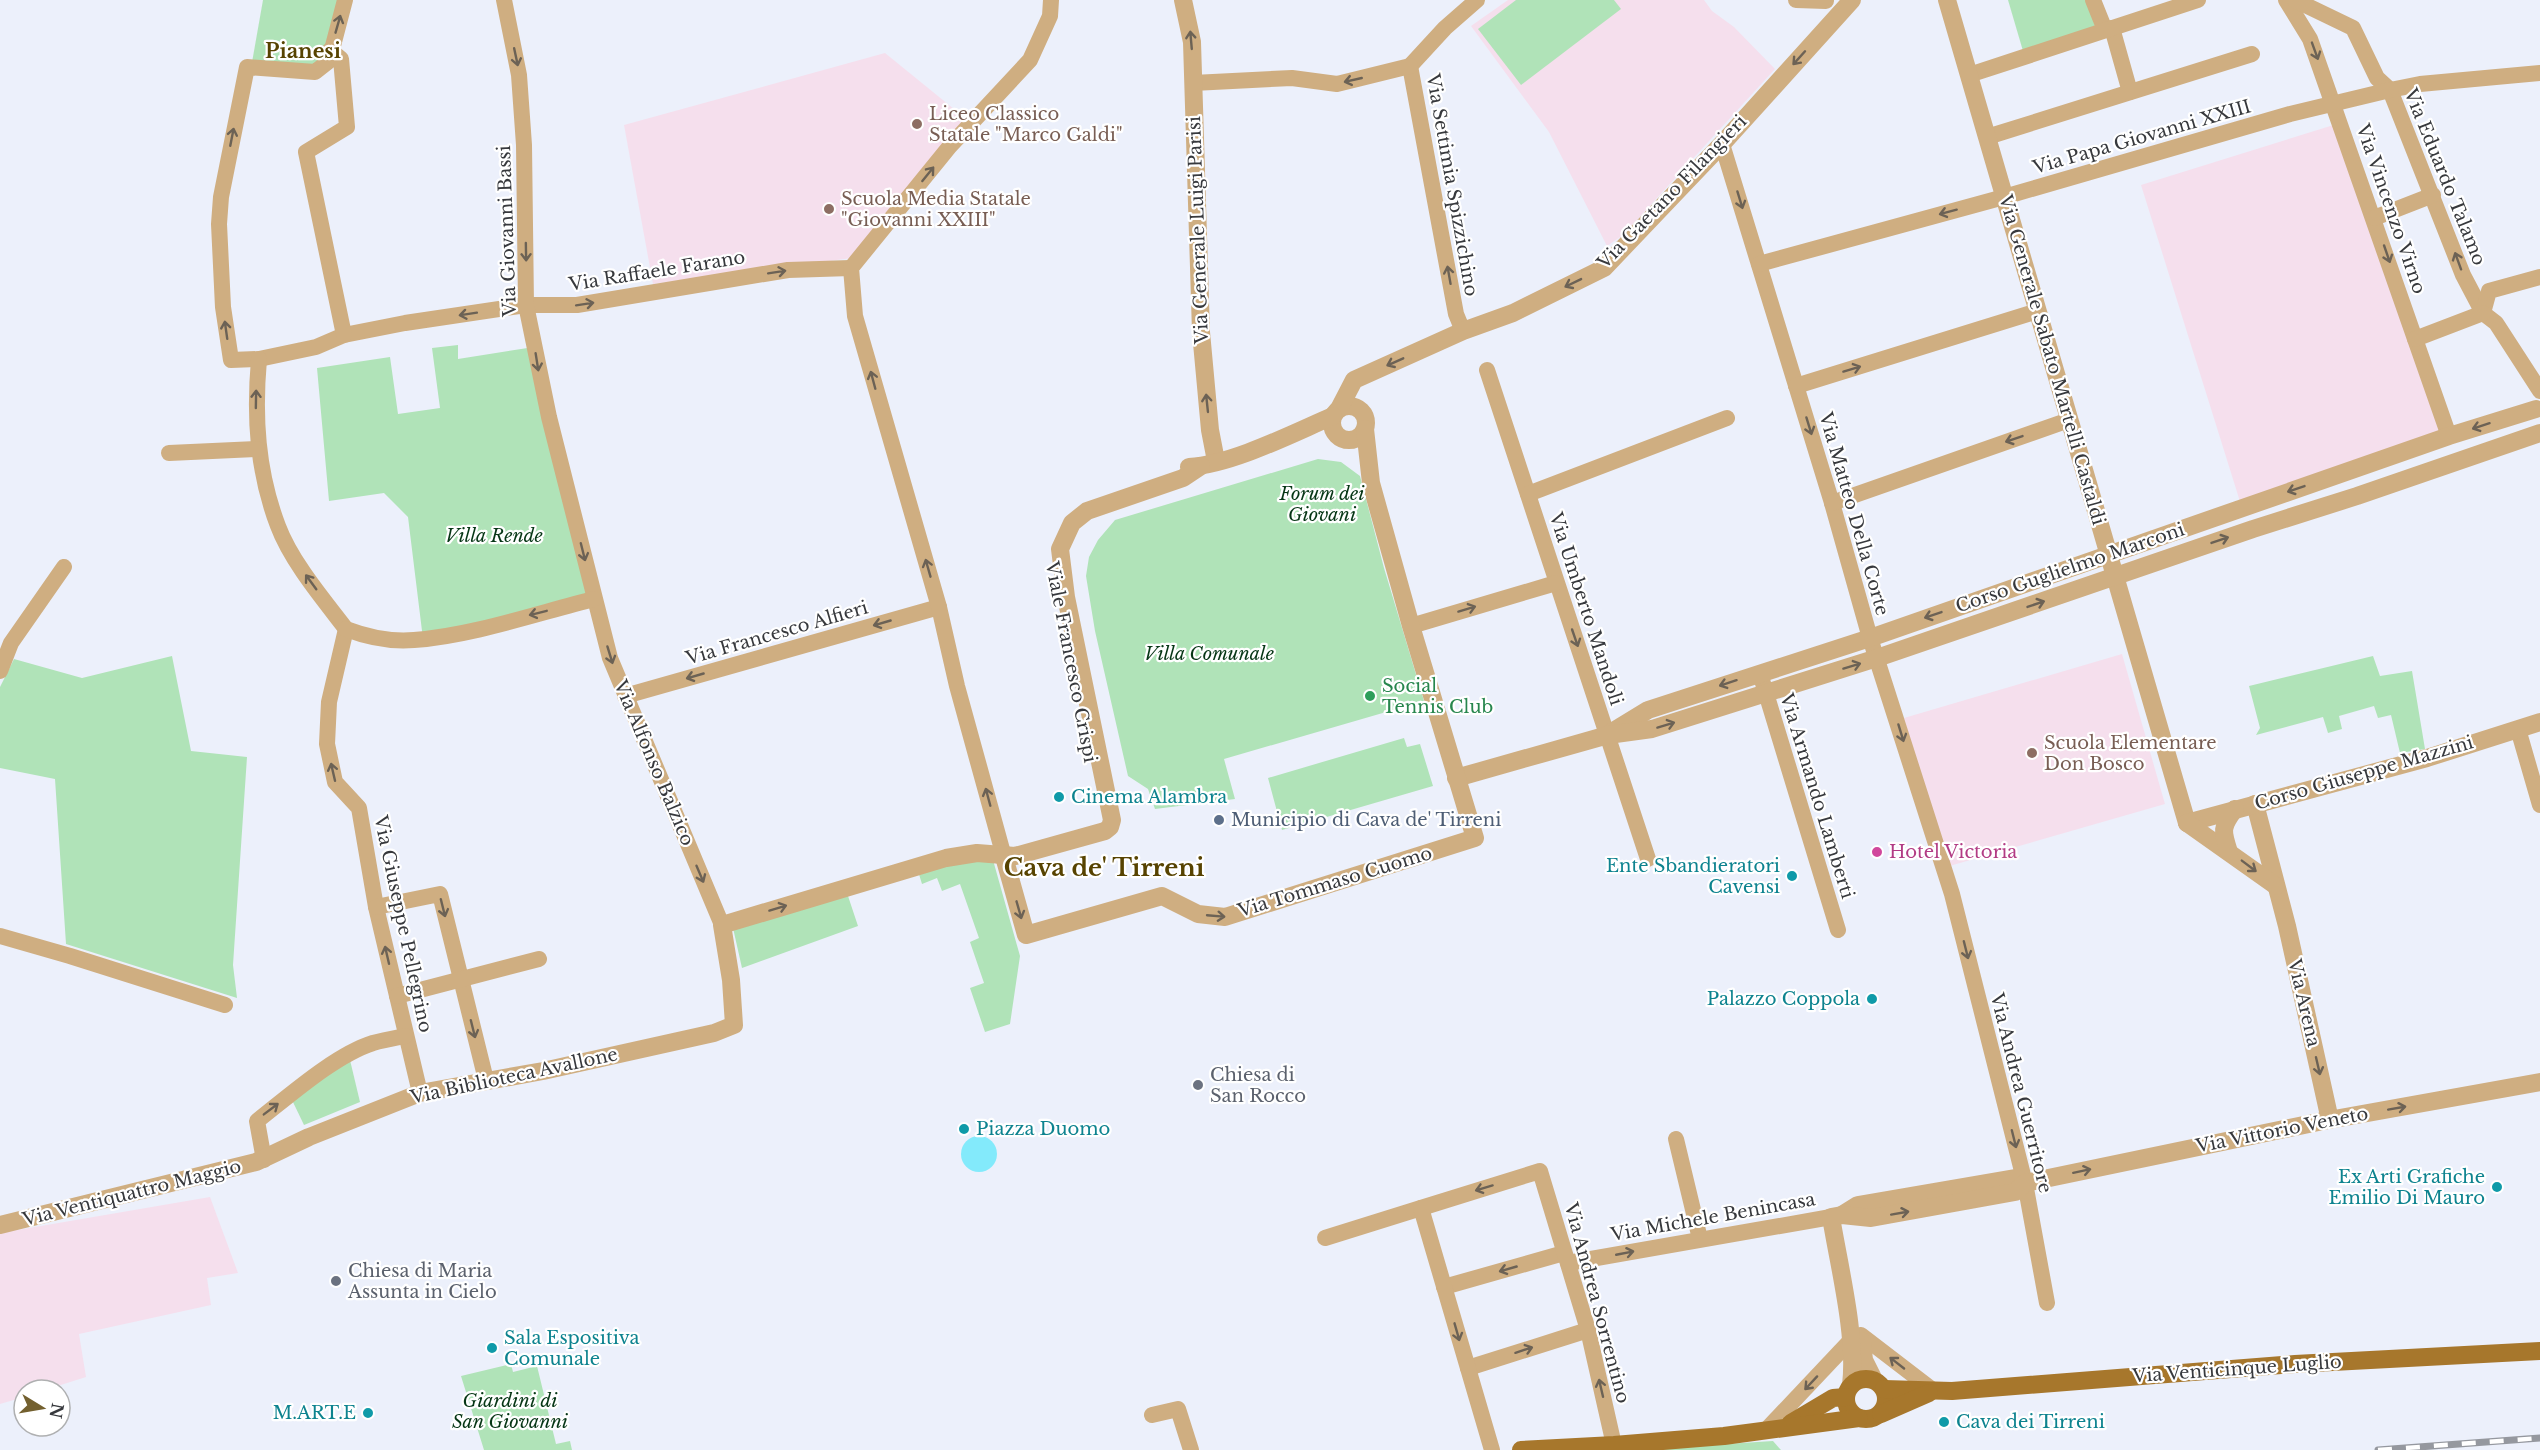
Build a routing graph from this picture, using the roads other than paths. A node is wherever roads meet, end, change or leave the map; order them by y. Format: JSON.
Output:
{"nodes":[{"id":1,"x":345,"y":0,"type":"edge"},
{"id":2,"x":504,"y":0,"type":"edge"},
{"id":3,"x":1051,"y":0,"type":"edge"},
{"id":4,"x":1183,"y":0,"type":"edge"},
{"id":5,"x":1478,"y":0,"type":"edge"},
{"id":6,"x":1796,"y":0,"type":"edge"},
{"id":7,"x":1852,"y":0,"type":"edge"},
{"id":8,"x":1947,"y":0,"type":"edge"},
{"id":9,"x":2093,"y":0,"type":"edge"},
{"id":10,"x":2198,"y":0,"type":"edge"},
{"id":11,"x":2286,"y":0,"type":"edge"},
{"id":12,"x":2295,"y":0,"type":"edge"},
{"id":13,"x":1830,"y":5,"type":"edge"},
{"id":14,"x":2108,"y":29,"type":"junction"},
{"id":15,"x":330,"y":50,"type":"junction"},
{"id":16,"x":2252,"y":54,"type":"dead end"},
{"id":17,"x":1410,"y":66,"type":"junction"},
{"id":18,"x":2540,"y":73,"type":"edge"},
{"id":19,"x":1969,"y":75,"type":"junction"},
{"id":20,"x":1193,"y":83,"type":"junction"},
{"id":21,"x":2390,"y":90,"type":"junction"},
{"id":22,"x":2130,"y":92,"type":"junction"},
{"id":23,"x":2333,"y":104,"type":"junction"},
{"id":24,"x":1987,"y":138,"type":"junction"},
{"id":25,"x":1722,"y":144,"type":"junction"},
{"id":26,"x":2433,"y":195,"type":"junction"},
{"id":27,"x":2004,"y":197,"type":"junction"},
{"id":28,"x":2374,"y":218,"type":"junction"},
{"id":29,"x":1759,"y":264,"type":"junction"},
{"id":30,"x":851,"y":268,"type":"junction"},
{"id":31,"x":2540,"y":277,"type":"edge"},
{"id":32,"x":526,"y":305,"type":"junction"},
{"id":33,"x":2038,"y":311,"type":"junction"},
{"id":34,"x":2483,"y":314,"type":"junction"},
{"id":35,"x":1462,"y":331,"type":"junction"},
{"id":36,"x":344,"y":335,"type":"junction"},
{"id":37,"x":2415,"y":339,"type":"junction"},
{"id":38,"x":259,"y":359,"type":"junction"},
{"id":39,"x":1487,"y":370,"type":"dead end"},
{"id":40,"x":1796,"y":386,"type":"junction"},
{"id":41,"x":2539,"y":404,"type":"edge"},
{"id":42,"x":1336,"y":413,"type":"junction"},
{"id":43,"x":1727,"y":418,"type":"dead end"},
{"id":44,"x":2069,"y":420,"type":"junction"},
{"id":45,"x":1365,"y":429,"type":"junction"},
{"id":46,"x":2540,"y":433,"type":"edge"},
{"id":47,"x":1293,"y":434,"type":"junction"},
{"id":48,"x":2449,"y":436,"type":"junction"},
{"id":49,"x":1342,"y":438,"type":"junction"},
{"id":50,"x":257,"y":449,"type":"junction"},
{"id":51,"x":169,"y":453,"type":"dead end"},
{"id":52,"x":1208,"y":463,"type":"junction"},
{"id":53,"x":2348,"y":471,"type":"junction"},
{"id":54,"x":1371,"y":483,"type":"junction"},
{"id":55,"x":1528,"y":494,"type":"junction"},
{"id":56,"x":2357,"y":496,"type":"junction"},
{"id":57,"x":1832,"y":503,"type":"junction"},
{"id":58,"x":2247,"y":506,"type":"junction"},
{"id":59,"x":2253,"y":529,"type":"junction"},
{"id":60,"x":2109,"y":554,"type":"junction"},
{"id":61,"x":64,"y":567,"type":"dead end"},
{"id":62,"x":2115,"y":576,"type":"junction"},
{"id":63,"x":1556,"y":583,"type":"junction"},
{"id":64,"x":594,"y":598,"type":"junction"},
{"id":65,"x":939,"y":607,"type":"junction"},
{"id":66,"x":1411,"y":626,"type":"junction"},
{"id":67,"x":346,"y":629,"type":"junction"},
{"id":68,"x":1870,"y":638,"type":"junction"},
{"id":69,"x":1877,"y":658,"type":"junction"},
{"id":70,"x":0,"y":671,"type":"edge"},
{"id":71,"x":1760,"y":673,"type":"junction"},
{"id":72,"x":1766,"y":693,"type":"junction"},
{"id":73,"x":625,"y":696,"type":"junction"},
{"id":74,"x":2540,"y":722,"type":"edge"},
{"id":75,"x":2518,"y":729,"type":"junction"},
{"id":76,"x":1608,"y":735,"type":"junction"},
{"id":77,"x":1456,"y":778,"type":"junction"},
{"id":78,"x":2254,"y":804,"type":"junction"},
{"id":79,"x":2540,"y":805,"type":"edge"},
{"id":80,"x":2235,"y":809,"type":"junction"},
{"id":81,"x":2187,"y":823,"type":"junction"},
{"id":82,"x":2229,"y":852,"type":"junction"},
{"id":83,"x":1002,"y":853,"type":"junction"},
{"id":84,"x":1648,"y":860,"type":"dead end"},
{"id":85,"x":2276,"y":886,"type":"junction"},
{"id":86,"x":1952,"y":894,"type":"joint"},
{"id":87,"x":376,"y":907,"type":"junction"},
{"id":88,"x":722,"y":925,"type":"junction"},
{"id":89,"x":1838,"y":930,"type":"dead end"},
{"id":90,"x":0,"y":936,"type":"edge"},
{"id":91,"x":539,"y":959,"type":"dead end"},
{"id":92,"x":461,"y":979,"type":"junction"},
{"id":93,"x":397,"y":996,"type":"junction"},
{"id":94,"x":225,"y":1005,"type":"dead end"},
{"id":95,"x":734,"y":1025,"type":"joint"},
{"id":96,"x":405,"y":1036,"type":"junction"},
{"id":97,"x":486,"y":1080,"type":"junction"},
{"id":98,"x":2540,"y":1082,"type":"edge"},
{"id":99,"x":420,"y":1094,"type":"junction"},
{"id":100,"x":2330,"y":1120,"type":"junction"},
{"id":101,"x":1676,"y":1139,"type":"dead end"},
{"id":102,"x":264,"y":1160,"type":"junction"},
{"id":103,"x":2025,"y":1183,"type":"junction"},
{"id":104,"x":1421,"y":1208,"type":"junction"},
{"id":105,"x":1836,"y":1216,"type":"junction"},
{"id":106,"x":0,"y":1225,"type":"edge"},
{"id":107,"x":1325,"y":1238,"type":"dead end"},
{"id":108,"x":1700,"y":1239,"type":"junction"},
{"id":109,"x":1566,"y":1258,"type":"junction"},
{"id":110,"x":1444,"y":1287,"type":"junction"},
{"id":111,"x":2047,"y":1303,"type":"dead end"},
{"id":112,"x":1588,"y":1330,"type":"junction"},
{"id":113,"x":1856,"y":1338,"type":"junction"},
{"id":114,"x":2540,"y":1351,"type":"edge"},
{"id":115,"x":1468,"y":1368,"type":"junction"},
{"id":116,"x":1879,"y":1385,"type":"junction"},
{"id":117,"x":1848,"y":1391,"type":"junction"},
{"id":118,"x":1934,"y":1391,"type":"junction"},
{"id":119,"x":1881,"y":1414,"type":"junction"},
{"id":120,"x":1152,"y":1415,"type":"dead end"},
{"id":121,"x":1859,"y":1418,"type":"junction"},
{"id":122,"x":1786,"y":1426,"type":"junction"},
{"id":123,"x":1766,"y":1430,"type":"junction"},
{"id":124,"x":1614,"y":1445,"type":"junction"},
{"id":125,"x":1191,"y":1450,"type":"edge"},
{"id":126,"x":1492,"y":1450,"type":"edge"},
{"id":127,"x":1521,"y":1450,"type":"edge"}],
"edges":[{"from":15,"to":1,"type":"street","one_way":true},
{"from":2,"to":32,"type":"street","name":"Via Giovanni Bassi","one_way":true},
{"from":30,"to":3,"type":"street","one_way":true},
{"from":20,"to":4,"type":"street","name":"Via Generale Luigi Parisi","one_way":true},
{"from":5,"to":17,"type":"street","name":"Via Settimia Spizzichino"},
{"from":6,"to":13,"type":"street"},
{"from":7,"to":13,"type":"street","name":"Via Gaetano Filangieri"},
{"from":8,"to":19,"type":"street","name":"Via Generale Sabato Martelli Castaldi"},
{"from":9,"to":14,"type":"street"},
{"from":10,"to":14,"type":"street"},
{"from":11,"to":23,"type":"street","name":"Via Vincenzo Virno","one_way":true},
{"from":12,"to":21,"type":"street","name":"Via Eduardo Talamo"},
{"from":13,"to":25,"type":"street","name":"Via Gaetano Filangieri","one_way":true},
{"from":14,"to":19,"type":"street"},
{"from":14,"to":22,"type":"street"},
{"from":15,"to":36,"type":"street"},
{"from":38,"to":15,"type":"street","name":"Via Raffaele Farano","one_way":true},
{"from":16,"to":22,"type":"street"},
{"from":17,"to":20,"type":"street","one_way":true},
{"from":35,"to":17,"type":"street","name":"Via Settimia Spizzichino","one_way":true},
{"from":18,"to":21,"type":"street","name":"Via Papa Giovanni XXIII"},
{"from":19,"to":24,"type":"street","name":"Via Generale Sabato Martelli Castaldi"},
{"from":52,"to":20,"type":"street","name":"Via Generale Luigi Parisi","one_way":true},
{"from":21,"to":23,"type":"street","name":"Via Papa Giovanni XXIII"},
{"from":21,"to":26,"type":"street","name":"Via Eduardo Talamo"},
{"from":22,"to":24,"type":"street"},
{"from":23,"to":27,"type":"street","name":"Via Papa Giovanni XXIII"},
{"from":23,"to":28,"type":"street","name":"Via Vincenzo Virno"},
{"from":24,"to":27,"type":"street","name":"Via Generale Sabato Martelli Castaldi"},
{"from":25,"to":29,"type":"street","name":"Via Matteo Della Corte","one_way":true},
{"from":25,"to":35,"type":"street","name":"Via Gaetano Filangieri","one_way":true},
{"from":26,"to":28,"type":"street"},
{"from":34,"to":26,"type":"street","name":"Via Eduardo Talamo","one_way":true},
{"from":27,"to":29,"type":"street","name":"Via Papa Giovanni XXIII","one_way":true},
{"from":27,"to":33,"type":"street","name":"Via Generale Sabato Martelli Castaldi"},
{"from":28,"to":37,"type":"street","name":"Via Vincenzo Virno","one_way":true},
{"from":29,"to":40,"type":"street","name":"Via Matteo Della Corte"},
{"from":32,"to":30,"type":"street","name":"Via Raffaele Farano","one_way":true},
{"from":65,"to":30,"type":"street","one_way":true},
{"from":31,"to":34,"type":"street"},
{"from":32,"to":36,"type":"street","name":"Via Raffaele Farano","one_way":true},
{"from":32,"to":64,"type":"street","name":"Via Giovanni Bassi","one_way":true},
{"from":40,"to":33,"type":"street","one_way":true},
{"from":33,"to":44,"type":"street","name":"Via Generale Sabato Martelli Castaldi"},
{"from":34,"to":37,"type":"street"},
{"from":34,"to":41,"type":"street","name":"Via Eduardo Talamo"},
{"from":35,"to":42,"type":"street","name":"Via Gaetano Filangieri","one_way":true},
{"from":36,"to":38,"type":"street","name":"Via Raffaele Farano"},
{"from":37,"to":48,"type":"street","name":"Via Vincenzo Virno"},
{"from":50,"to":38,"type":"street","one_way":true},
{"from":39,"to":55,"type":"street","name":"Via Umberto Mandoli"},
{"from":40,"to":57,"type":"street","name":"Via Matteo Della Corte","one_way":true},
{"from":41,"to":48,"type":"street","name":"Corso Guglielmo Marconi","one_way":true},
{"from":42,"to":45,"type":"street"},
{"from":42,"to":47,"type":"street","name":"Viale Francesco Crispi"},
{"from":42,"to":49,"type":"street"},
{"from":43,"to":55,"type":"street"},
{"from":44,"to":57,"type":"street","one_way":true},
{"from":44,"to":60,"type":"street","name":"Via Generale Sabato Martelli Castaldi"},
{"from":45,"to":49,"type":"street","name":"Viale Francesco Crispi"},
{"from":45,"to":54,"type":"street"},
{"from":46,"to":56,"type":"street","name":"Corso Guglielmo Marconi"},
{"from":47,"to":49,"type":"street","name":"Viale Francesco Crispi"},
{"from":47,"to":52,"type":"street","name":"Viale Francesco Crispi"},
{"from":48,"to":53,"type":"street","name":"Corso Guglielmo Marconi"},
{"from":49,"to":54,"type":"street"},
{"from":50,"to":51,"type":"street"},
{"from":67,"to":50,"type":"street","one_way":true},
{"from":52,"to":83,"type":"street","name":"Viale Francesco Crispi"},
{"from":52,"to":83,"type":"street","name":"Viale Francesco Crispi"},
{"from":53,"to":56,"type":"street"},
{"from":53,"to":58,"type":"street","name":"Corso Guglielmo Marconi","one_way":true},
{"from":54,"to":66,"type":"street"},
{"from":55,"to":63,"type":"street","name":"Via Umberto Mandoli"},
{"from":56,"to":59,"type":"street","name":"Corso Guglielmo Marconi"},
{"from":57,"to":68,"type":"street","name":"Via Matteo Della Corte"},
{"from":58,"to":59,"type":"street"},
{"from":58,"to":60,"type":"street","name":"Corso Guglielmo Marconi"},
{"from":62,"to":59,"type":"street","name":"Corso Guglielmo Marconi","one_way":true},
{"from":60,"to":62,"type":"street","name":"Via Generale Sabato Martelli Castaldi"},
{"from":60,"to":68,"type":"street","name":"Corso Guglielmo Marconi","one_way":true},
{"from":61,"to":70,"type":"street"},
{"from":69,"to":62,"type":"street","name":"Corso Guglielmo Marconi","one_way":true},
{"from":62,"to":81,"type":"street","name":"Via Generale Sabato Martelli Castaldi"},
{"from":66,"to":63,"type":"street","one_way":true},
{"from":63,"to":76,"type":"street","name":"Via Umberto Mandoli","one_way":true},
{"from":64,"to":67,"type":"street","one_way":true},
{"from":64,"to":73,"type":"street","name":"Via Alfonso Balzico","one_way":true},
{"from":65,"to":73,"type":"street","name":"Via Francesco Alfieri","one_way":true},
{"from":83,"to":65,"type":"street","one_way":true},
{"from":66,"to":77,"type":"street"},
{"from":87,"to":67,"type":"street","name":"Via Giuseppe Pellegrino","one_way":true},
{"from":68,"to":69,"type":"street","name":"Via Matteo Della Corte"},
{"from":68,"to":71,"type":"street","name":"Corso Guglielmo Marconi"},
{"from":72,"to":69,"type":"street","name":"Corso Guglielmo Marconi","one_way":true},
{"from":69,"to":86,"type":"street","name":"Via Matteo Della Corte","one_way":true},
{"from":71,"to":72,"type":"street","name":"Via Armando Lamberti"},
{"from":71,"to":76,"type":"street","name":"Corso Guglielmo Marconi","one_way":true},
{"from":76,"to":72,"type":"street","name":"Corso Guglielmo Marconi","one_way":true},
{"from":72,"to":89,"type":"street","name":"Via Armando Lamberti"},
{"from":73,"to":88,"type":"street","name":"Via Alfonso Balzico","one_way":true},
{"from":74,"to":75,"type":"street","name":"Corso Giuseppe Mazzini"},
{"from":75,"to":78,"type":"street","name":"Corso Giuseppe Mazzini"},
{"from":75,"to":79,"type":"street"},
{"from":76,"to":77,"type":"street","name":"Corso Guglielmo Marconi"},
{"from":76,"to":84,"type":"street","name":"Via Umberto Mandoli"},
{"from":83,"to":77,"type":"street","name":"Via Tommaso Cuomo","one_way":true},
{"from":78,"to":80,"type":"street","name":"Corso Giuseppe Mazzini"},
{"from":78,"to":85,"type":"street","name":"Via Arena"},
{"from":80,"to":81,"type":"street","name":"Corso Giuseppe Mazzini"},
{"from":80,"to":82,"type":"street"},
{"from":81,"to":82,"type":"street"},
{"from":82,"to":85,"type":"street","one_way":true},
{"from":88,"to":83,"type":"street","one_way":true},
{"from":85,"to":100,"type":"street","name":"Via Arena","one_way":true},
{"from":86,"to":103,"type":"street","name":"Via Andrea Guerritore","one_way":true},
{"from":87,"to":92,"type":"street","one_way":true},
{"from":93,"to":87,"type":"street","name":"Via Giuseppe Pellegrino","one_way":true},
{"from":88,"to":95,"type":"street","name":"Via Alfonso Balzico"},
{"from":90,"to":94,"type":"street"},
{"from":91,"to":92,"type":"street"},
{"from":92,"to":93,"type":"street"},
{"from":92,"to":97,"type":"street","one_way":true},
{"from":93,"to":96,"type":"street","name":"Via Giuseppe Pellegrino"},
{"from":95,"to":97,"type":"street","name":"Via Biblioteca Avallone"},
{"from":96,"to":99,"type":"street","name":"Via Giuseppe Pellegrino"},
{"from":102,"to":96,"type":"street","one_way":true},
{"from":97,"to":99,"type":"street","name":"Via Biblioteca Avallone"},
{"from":100,"to":98,"type":"street","name":"Via Vittorio Veneto","one_way":true},
{"from":99,"to":102,"type":"street","name":"Via Biblioteca Avallone"},
{"from":103,"to":100,"type":"street","name":"Via Vittorio Veneto","one_way":true},
{"from":101,"to":108,"type":"street"},
{"from":102,"to":106,"type":"street","name":"Via Ventiquattro Maggio"},
{"from":103,"to":105,"type":"street","name":"Via Vittorio Veneto"},
{"from":103,"to":111,"type":"street","name":"Via Andrea Guerritore"},
{"from":104,"to":107,"type":"street"},
{"from":109,"to":104,"type":"street","name":"Via Andrea Sorrentino","one_way":true},
{"from":104,"to":110,"type":"street"},
{"from":105,"to":108,"type":"street","name":"Via Michele Benincasa"},
{"from":105,"to":113,"type":"street"},
{"from":109,"to":108,"type":"street","name":"Via Michele Benincasa","one_way":true},
{"from":109,"to":110,"type":"street","name":"Via Michele Benincasa","one_way":true},
{"from":109,"to":112,"type":"street","name":"Via Andrea Sorrentino"},
{"from":110,"to":115,"type":"street","one_way":true},
{"from":115,"to":112,"type":"street","one_way":true},
{"from":124,"to":112,"type":"street","name":"Via Andrea Sorrentino","one_way":true},
{"from":113,"to":116,"type":"street"},
{"from":113,"to":117,"type":"street"},
{"from":118,"to":113,"type":"street","one_way":true},
{"from":113,"to":123,"type":"street","one_way":true},
{"from":114,"to":118,"type":"main road","name":"Via Venticinque Luglio"},
{"from":115,"to":126,"type":"street"},
{"from":116,"to":117,"type":"main road"},
{"from":116,"to":118,"type":"main road"},
{"from":116,"to":119,"type":"main road"},
{"from":117,"to":121,"type":"main road"},
{"from":117,"to":122,"type":"main road"},
{"from":118,"to":119,"type":"main road"},
{"from":119,"to":121,"type":"main road"},
{"from":120,"to":125,"type":"street"},
{"from":121,"to":122,"type":"main road"},
{"from":122,"to":123,"type":"main road"},
{"from":123,"to":124,"type":"main road"},
{"from":124,"to":127,"type":"main road"}]}
